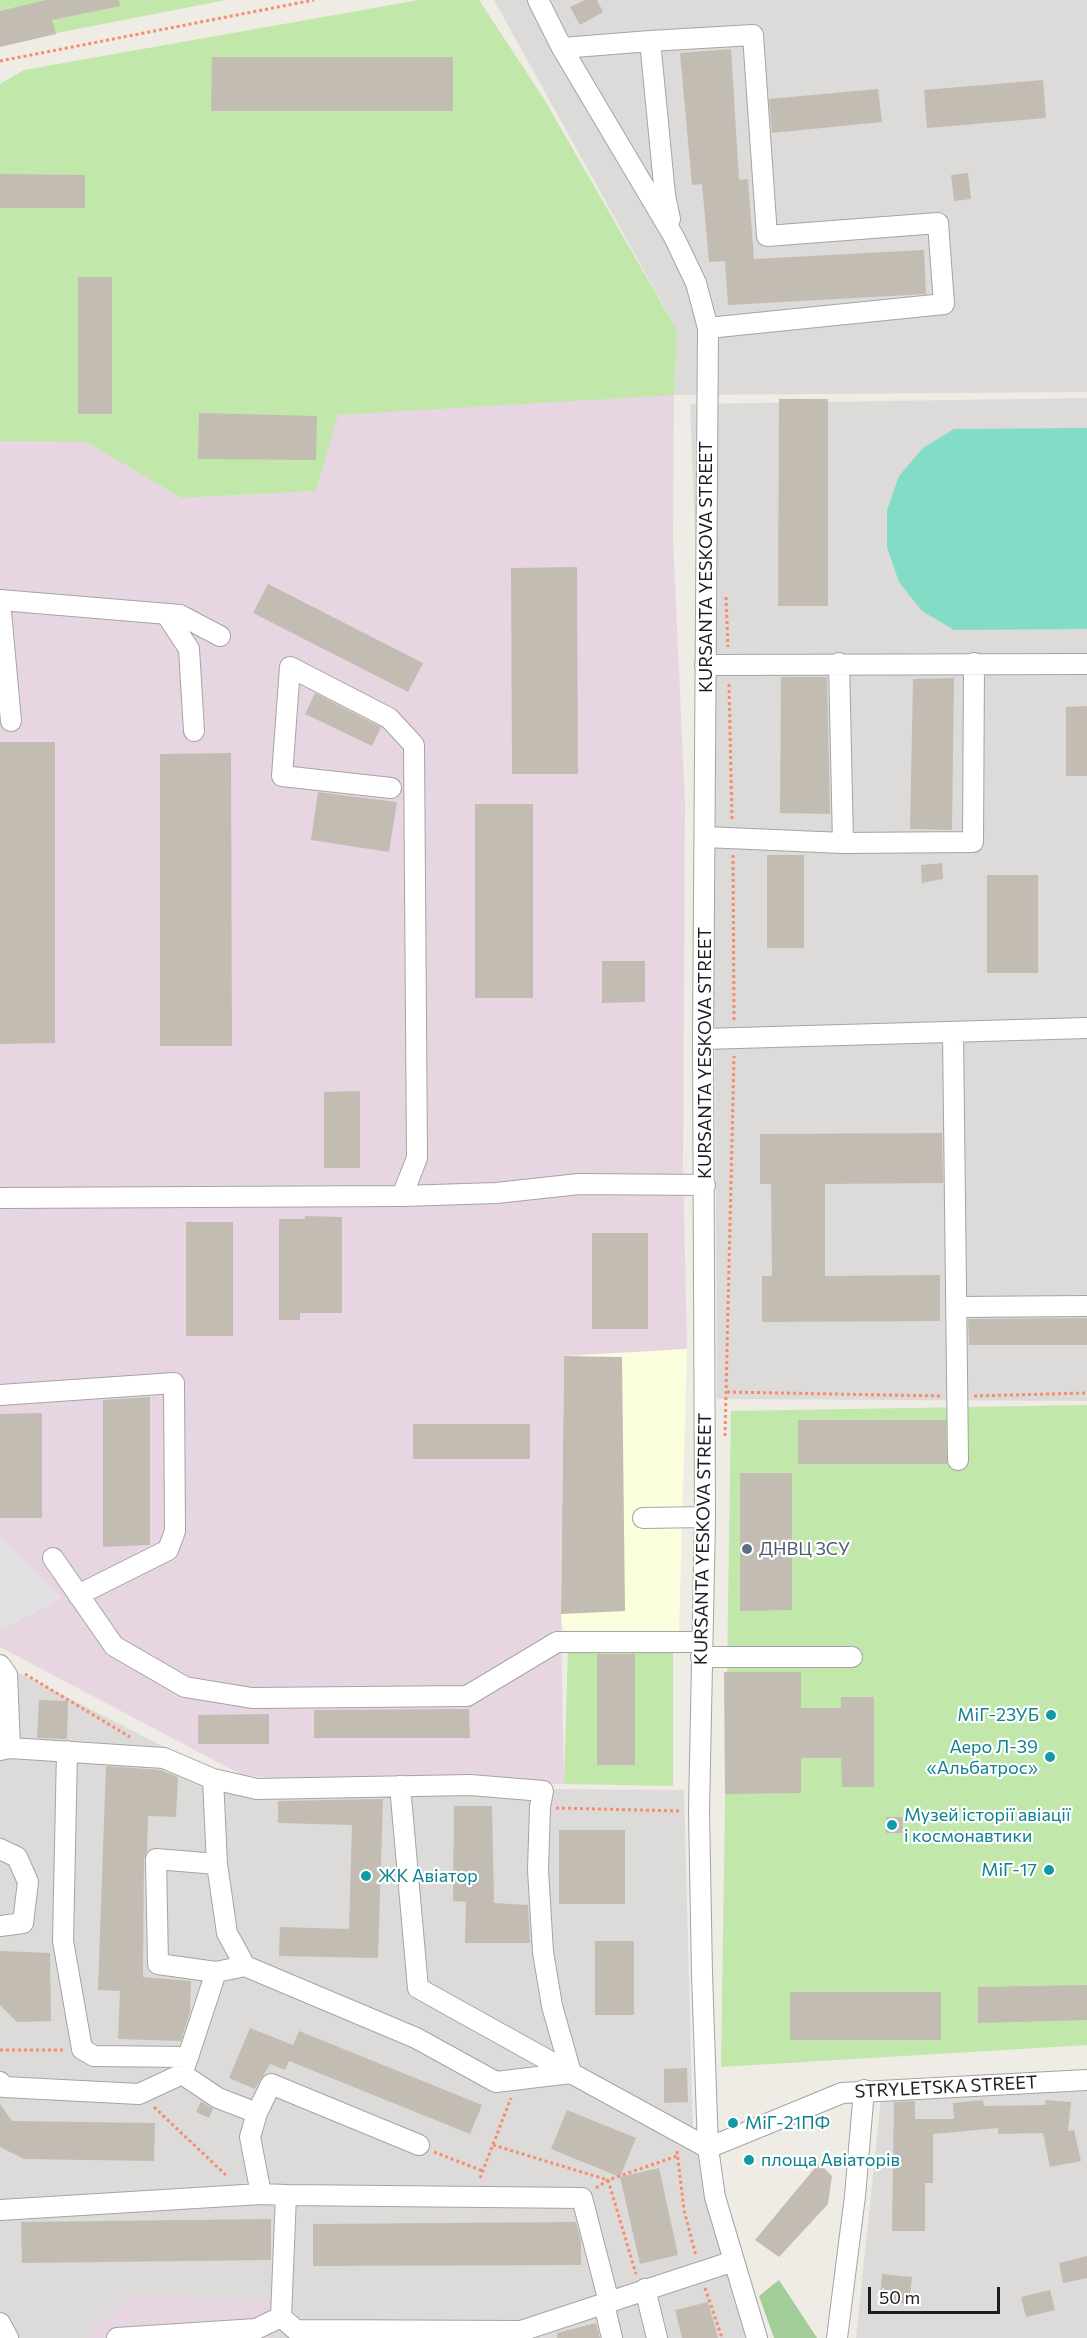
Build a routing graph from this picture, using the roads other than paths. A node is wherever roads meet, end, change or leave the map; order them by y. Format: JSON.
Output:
{"nodes":[{"id":1,"x":538,"y":0,"type":"edge"},
{"id":2,"x":650,"y":41,"type":"junction"},
{"id":3,"x":562,"y":48,"type":"junction"},
{"id":4,"x":674,"y":237,"type":"junction"},
{"id":5,"x":708,"y":328,"type":"junction"},
{"id":6,"x":0,"y":600,"type":"edge"},
{"id":7,"x":166,"y":614,"type":"junction"},
{"id":8,"x":220,"y":636,"type":"dead end"},
{"id":9,"x":839,"y":663,"type":"junction"},
{"id":10,"x":975,"y":663,"type":"junction"},
{"id":11,"x":1087,"y":664,"type":"edge"},
{"id":12,"x":705,"y":665,"type":"junction"},
{"id":13,"x":11,"y":721,"type":"dead end"},
{"id":14,"x":194,"y":731,"type":"dead end"},
{"id":15,"x":391,"y":788,"type":"dead end"},
{"id":16,"x":705,"y":837,"type":"junction"},
{"id":17,"x":843,"y":843,"type":"junction"},
{"id":18,"x":1087,"y":1028,"type":"edge"},
{"id":19,"x":953,"y":1032,"type":"junction"},
{"id":20,"x":703,"y":1039,"type":"junction"},
{"id":21,"x":705,"y":1185,"type":"junction"},
{"id":22,"x":402,"y":1196,"type":"junction"},
{"id":23,"x":0,"y":1199,"type":"edge"},
{"id":24,"x":957,"y":1306,"type":"junction"},
{"id":25,"x":1087,"y":1306,"type":"edge"},
{"id":26,"x":0,"y":1395,"type":"edge"},
{"id":27,"x":958,"y":1460,"type":"dead end"},
{"id":28,"x":705,"y":1517,"type":"junction"},
{"id":29,"x":643,"y":1518,"type":"dead end"},
{"id":30,"x":53,"y":1558,"type":"dead end"},
{"id":31,"x":78,"y":1595,"type":"junction"},
{"id":32,"x":701,"y":1649,"type":"junction"},
{"id":33,"x":852,"y":1658,"type":"dead end"},
{"id":34,"x":0,"y":1665,"type":"edge"},
{"id":35,"x":5,"y":1749,"type":"edge"},
{"id":36,"x":67,"y":1751,"type":"junction"},
{"id":37,"x":213,"y":1779,"type":"junction"},
{"id":38,"x":400,"y":1786,"type":"junction"},
{"id":39,"x":0,"y":1849,"type":"edge"},
{"id":40,"x":217,"y":1864,"type":"junction"},
{"id":41,"x":0,"y":1926,"type":"edge"},
{"id":42,"x":246,"y":1966,"type":"junction"},
{"id":43,"x":216,"y":1972,"type":"junction"},
{"id":44,"x":185,"y":2066,"type":"junction"},
{"id":45,"x":571,"y":2073,"type":"junction"},
{"id":46,"x":1087,"y":2080,"type":"edge"},
{"id":47,"x":0,"y":2082,"type":"edge"},
{"id":48,"x":864,"y":2090,"type":"junction"},
{"id":49,"x":257,"y":2112,"type":"junction"},
{"id":50,"x":419,"y":2145,"type":"road end"},
{"id":51,"x":708,"y":2148,"type":"junction"},
{"id":52,"x":254,"y":2194,"type":"junction"},
{"id":53,"x":286,"y":2195,"type":"junction"},
{"id":54,"x":0,"y":2210,"type":"edge"},
{"id":55,"x":734,"y":2261,"type":"junction"},
{"id":56,"x":643,"y":2290,"type":"junction"},
{"id":57,"x":606,"y":2303,"type":"junction"},
{"id":58,"x":281,"y":2317,"type":"junction"},
{"id":59,"x":0,"y":2323,"type":"edge"},
{"id":60,"x":521,"y":2334,"type":"edge"},
{"id":61,"x":8,"y":2338,"type":"edge"},
{"id":62,"x":117,"y":2338,"type":"edge"},
{"id":63,"x":612,"y":2338,"type":"edge"},
{"id":64,"x":657,"y":2338,"type":"edge"},
{"id":65,"x":757,"y":2338,"type":"edge"},
{"id":66,"x":837,"y":2338,"type":"edge"}],
"edges":[{"from":1,"to":3,"type":"street","name":"KURSANTA YESKOVA STREET"},
{"from":2,"to":3,"type":"street"},
{"from":2,"to":4,"type":"street"},
{"from":2,"to":5,"type":"street"},
{"from":3,"to":4,"type":"street","name":"KURSANTA YESKOVA STREET"},
{"from":4,"to":5,"type":"street","name":"KURSANTA YESKOVA STREET"},
{"from":5,"to":12,"type":"street","name":"KURSANTA YESKOVA STREET"},
{"from":6,"to":7,"type":"street"},
{"from":6,"to":13,"type":"street"},
{"from":7,"to":8,"type":"street"},
{"from":7,"to":14,"type":"street"},
{"from":9,"to":10,"type":"street"},
{"from":9,"to":12,"type":"street"},
{"from":9,"to":17,"type":"street"},
{"from":10,"to":11,"type":"street"},
{"from":10,"to":17,"type":"street"},
{"from":12,"to":16,"type":"street","name":"KURSANTA YESKOVA STREET"},
{"from":15,"to":22,"type":"street"},
{"from":16,"to":17,"type":"street"},
{"from":16,"to":20,"type":"street","name":"KURSANTA YESKOVA STREET"},
{"from":18,"to":19,"type":"street"},
{"from":19,"to":20,"type":"street"},
{"from":19,"to":24,"type":"street"},
{"from":20,"to":21,"type":"street","name":"KURSANTA YESKOVA STREET"},
{"from":21,"to":22,"type":"street"},
{"from":21,"to":28,"type":"street","name":"KURSANTA YESKOVA STREET"},
{"from":22,"to":23,"type":"street"},
{"from":24,"to":25,"type":"street"},
{"from":24,"to":27,"type":"street"},
{"from":26,"to":31,"type":"street"},
{"from":28,"to":29,"type":"street"},
{"from":28,"to":32,"type":"street","name":"KURSANTA YESKOVA STREET"},
{"from":30,"to":31,"type":"street"},
{"from":31,"to":32,"type":"street"},
{"from":32,"to":33,"type":"street"},
{"from":32,"to":51,"type":"street","name":"KURSANTA YESKOVA STREET"},
{"from":34,"to":35,"type":"street"},
{"from":35,"to":36,"type":"street"},
{"from":36,"to":37,"type":"street"},
{"from":36,"to":44,"type":"street"},
{"from":37,"to":38,"type":"street"},
{"from":37,"to":40,"type":"street"},
{"from":38,"to":45,"type":"street"},
{"from":38,"to":45,"type":"street"},
{"from":39,"to":41,"type":"street"},
{"from":40,"to":42,"type":"street"},
{"from":40,"to":43,"type":"street"},
{"from":42,"to":43,"type":"street"},
{"from":42,"to":45,"type":"street"},
{"from":43,"to":44,"type":"street"},
{"from":44,"to":47,"type":"street"},
{"from":44,"to":49,"type":"street"},
{"from":45,"to":51,"type":"street"},
{"from":46,"to":48,"type":"street","name":"STRYLETSKA STREET"},
{"from":48,"to":51,"type":"street","name":"STRYLETSKA STREET"},
{"from":48,"to":66,"type":"street"},
{"from":49,"to":50,"type":"street"},
{"from":49,"to":52,"type":"street"},
{"from":51,"to":55,"type":"street","name":"KURSANTA YESKOVA STREET"},
{"from":52,"to":53,"type":"street"},
{"from":52,"to":54,"type":"street"},
{"from":53,"to":57,"type":"street"},
{"from":53,"to":58,"type":"street"},
{"from":55,"to":56,"type":"street"},
{"from":55,"to":65,"type":"street","name":"KURSANTA YESKOVA STREET"},
{"from":56,"to":57,"type":"street"},
{"from":56,"to":64,"type":"street"},
{"from":57,"to":60,"type":"street"},
{"from":57,"to":63,"type":"street"},
{"from":58,"to":60,"type":"street"},
{"from":58,"to":62,"type":"street"},
{"from":59,"to":61,"type":"street"}]}
